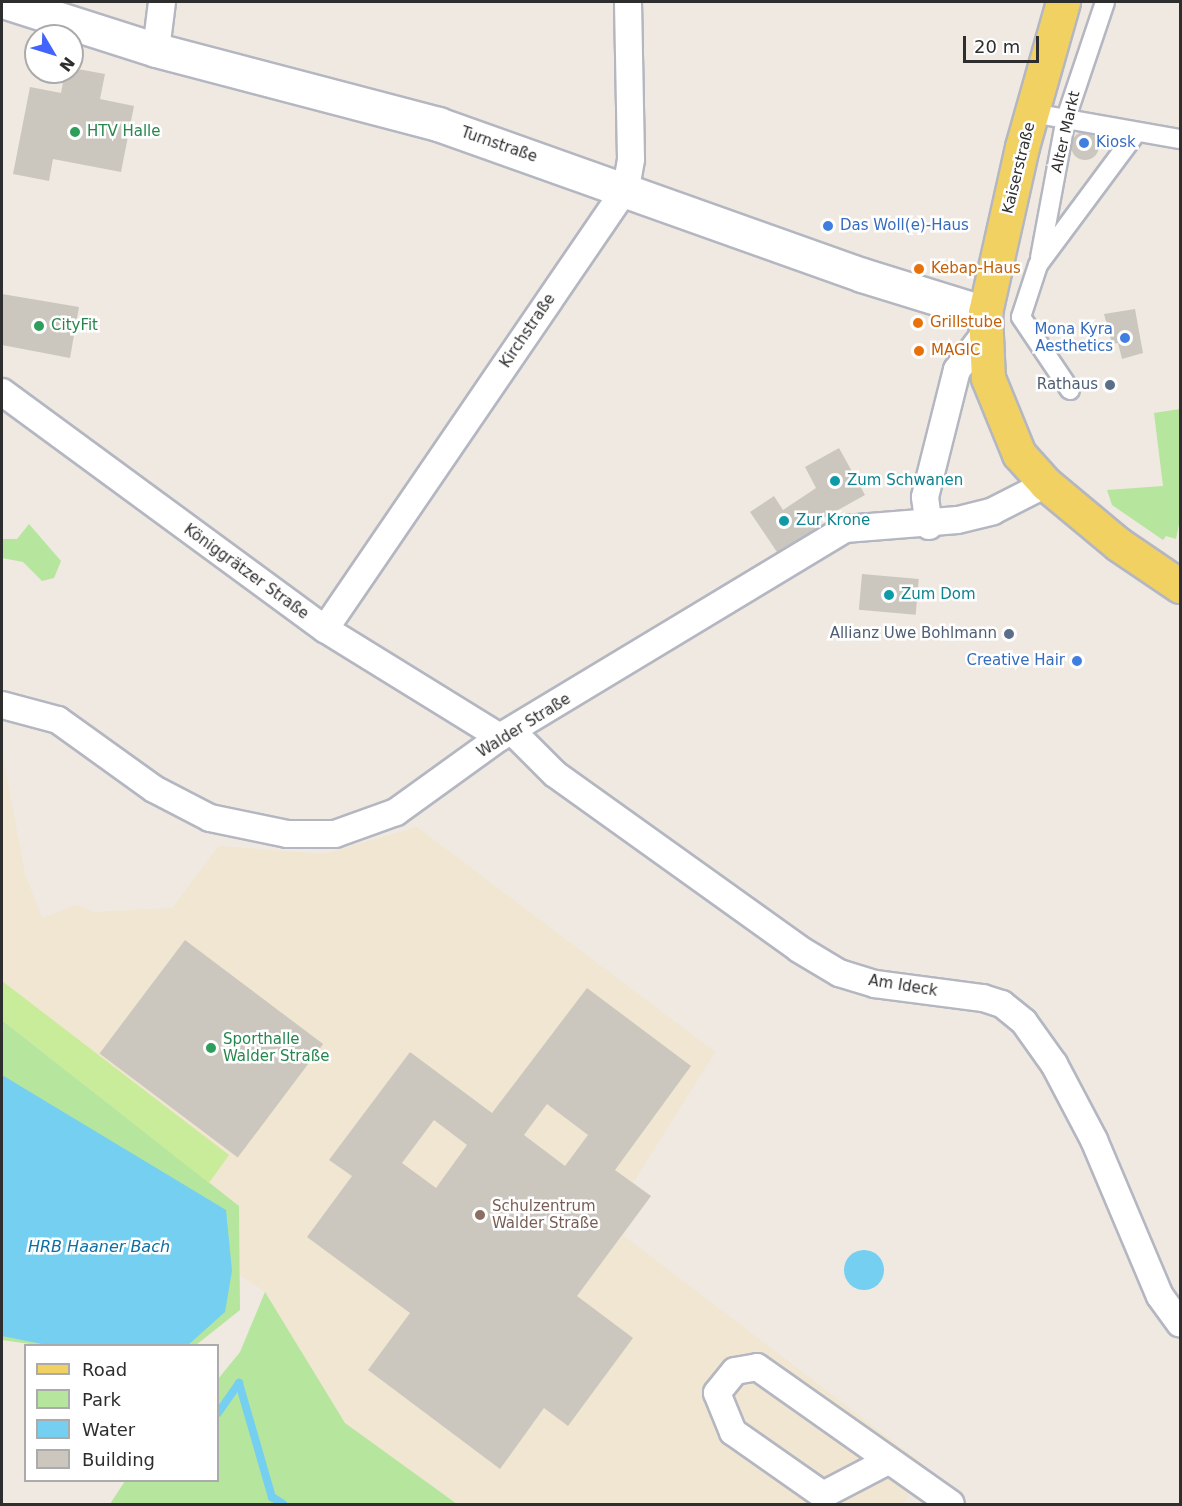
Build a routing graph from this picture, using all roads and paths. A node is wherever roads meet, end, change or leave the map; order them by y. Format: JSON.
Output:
{"nodes":[{"id":1,"x":6,"y":2,"type":"edge"},
{"id":2,"x":162,"y":2,"type":"edge"},
{"id":3,"x":628,"y":2,"type":"edge"},
{"id":4,"x":1063,"y":2,"type":"edge"},
{"id":5,"x":1105,"y":2,"type":"edge"},
{"id":6,"x":156,"y":51,"type":"junction"},
{"id":7,"x":1032,"y":113,"type":"junction"},
{"id":8,"x":1066,"y":118,"type":"junction"},
{"id":9,"x":1136,"y":133,"type":"junction"},
{"id":10,"x":1180,"y":139,"type":"edge"},
{"id":11,"x":626,"y":188,"type":"junction"},
{"id":12,"x":1038,"y":265,"type":"junction"},
{"id":13,"x":984,"y":325,"type":"junction"},
{"id":14,"x":1070,"y":390,"type":"dead end"},
{"id":15,"x":2,"y":392,"type":"edge"},
{"id":16,"x":1046,"y":484,"type":"junction"},
{"id":17,"x":929,"y":526,"type":"junction"},
{"id":18,"x":1180,"y":586,"type":"edge"},
{"id":19,"x":325,"y":629,"type":"junction"},
{"id":20,"x":2,"y":705,"type":"edge"},
{"id":21,"x":506,"y":735,"type":"junction"},
{"id":22,"x":1180,"y":1324,"type":"edge"},
{"id":23,"x":888,"y":1461,"type":"junction"},
{"id":24,"x":951,"y":1504,"type":"edge"}],
"edges":[{"from":1,"to":6,"type":"main road","name":"Turnstraße"},
{"from":2,"to":6,"type":"street"},
{"from":3,"to":11,"type":"street","name":"Kirchstraße"},
{"from":4,"to":7,"type":"main road","name":"Kaiserstraße"},
{"from":5,"to":8,"type":"street","name":"Alter Markt"},
{"from":6,"to":11,"type":"main road","name":"Turnstraße"},
{"from":7,"to":8,"type":"street"},
{"from":7,"to":13,"type":"main road","name":"Kaiserstraße"},
{"from":8,"to":9,"type":"street"},
{"from":8,"to":12,"type":"street","name":"Alter Markt"},
{"from":9,"to":10,"type":"street"},
{"from":9,"to":12,"type":"street","name":"Alter Markt"},
{"from":11,"to":13,"type":"main road","name":"Turnstraße"},
{"from":11,"to":19,"type":"street","name":"Kirchstraße"},
{"from":12,"to":14,"type":"street","name":"Alter Markt"},
{"from":13,"to":16,"type":"main road","name":"Kaiserstraße"},
{"from":13,"to":17,"type":"street","name":"Kaiserstraße"},
{"from":15,"to":19,"type":"street","name":"Königgrätzer Straße"},
{"from":16,"to":17,"type":"street","name":"Walder Straße"},
{"from":16,"to":18,"type":"main road","name":"Kaiserstraße"},
{"from":17,"to":21,"type":"street","name":"Walder Straße"},
{"from":19,"to":21,"type":"street","name":"Königgrätzer Straße"},
{"from":20,"to":21,"type":"street","name":"Walder Straße"},
{"from":21,"to":22,"type":"street","name":"Am Ideck"},
{"from":23,"to":23,"type":"street"},
{"from":23,"to":24,"type":"street"}]}
